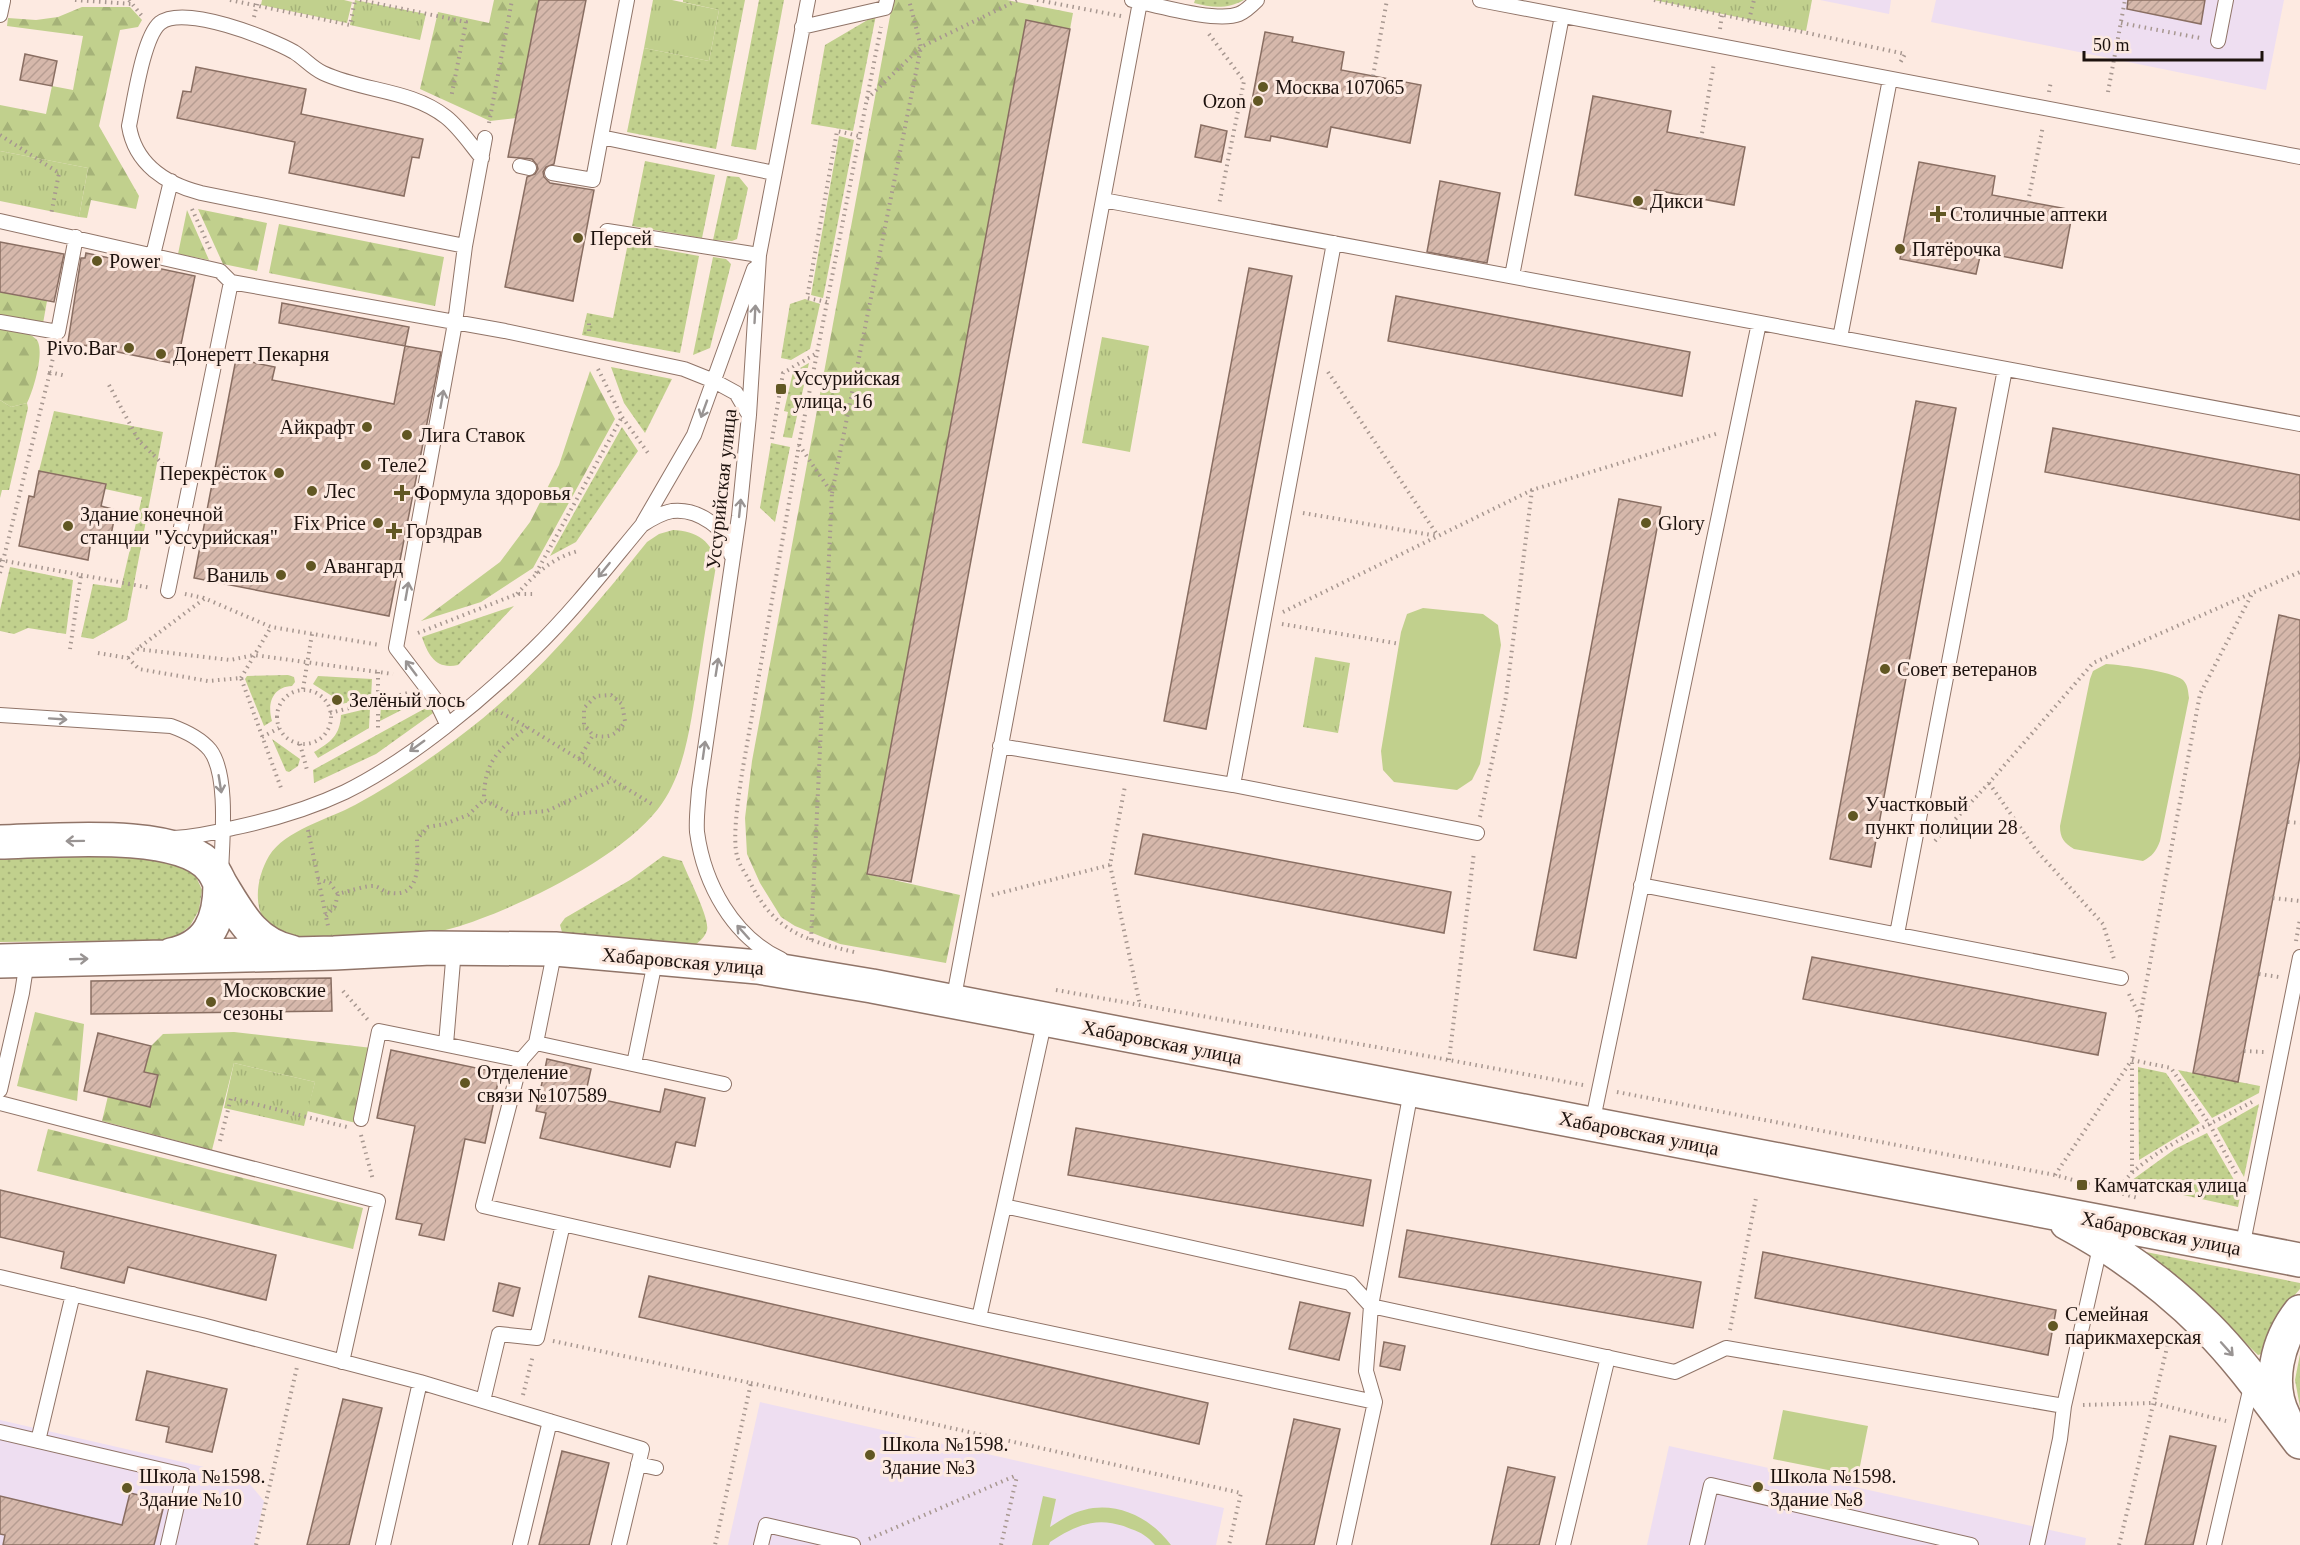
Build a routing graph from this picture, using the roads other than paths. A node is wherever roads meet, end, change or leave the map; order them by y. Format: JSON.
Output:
{"nodes":[{"id":1,"x":0,"y":0,"type":"edge"},
{"id":2,"x":627,"y":0,"type":"edge"},
{"id":3,"x":807,"y":0,"type":"edge"},
{"id":4,"x":1257,"y":0,"type":"edge"},
{"id":5,"x":1480,"y":0,"type":"edge"},
{"id":6,"x":2226,"y":0,"type":"edge"},
{"id":7,"x":1136,"y":1,"type":"edge"},
{"id":8,"x":886,"y":4,"type":"edge"},
{"id":9,"x":1188,"y":8,"type":"edge"},
{"id":10,"x":0,"y":15,"type":"edge"},
{"id":11,"x":1562,"y":16,"type":"junction"},
{"id":12,"x":802,"y":27,"type":"junction"},
{"id":13,"x":2218,"y":41,"type":"road end"},
{"id":14,"x":1890,"y":79,"type":"junction"},
{"id":15,"x":601,"y":137,"type":"junction"},
{"id":16,"x":485,"y":138,"type":"road end"},
{"id":17,"x":2300,"y":157,"type":"edge"},
{"id":18,"x":482,"y":159,"type":"junction"},
{"id":19,"x":552,"y":172,"type":"dead end"},
{"id":20,"x":774,"y":173,"type":"junction"},
{"id":21,"x":171,"y":181,"type":"junction"},
{"id":22,"x":1103,"y":200,"type":"junction"},
{"id":23,"x":0,"y":221,"type":"edge"},
{"id":24,"x":607,"y":231,"type":"dead end"},
{"id":25,"x":76,"y":237,"type":"junction"},
{"id":26,"x":1334,"y":243,"type":"junction"},
{"id":27,"x":465,"y":246,"type":"junction"},
{"id":28,"x":153,"y":255,"type":"junction"},
{"id":29,"x":759,"y":255,"type":"junction"},
{"id":30,"x":1512,"y":276,"type":"junction"},
{"id":31,"x":231,"y":282,"type":"junction"},
{"id":32,"x":0,"y":322,"type":"edge"},
{"id":33,"x":1759,"y":322,"type":"junction"},
{"id":34,"x":455,"y":323,"type":"junction"},
{"id":35,"x":1840,"y":338,"type":"junction"},
{"id":36,"x":2005,"y":369,"type":"junction"},
{"id":37,"x":714,"y":381,"type":"junction"},
{"id":38,"x":749,"y":415,"type":"junction"},
{"id":39,"x":2300,"y":424,"type":"edge"},
{"id":40,"x":642,"y":525,"type":"junction"},
{"id":41,"x":733,"y":566,"type":"junction"},
{"id":42,"x":168,"y":591,"type":"road end"},
{"id":43,"x":0,"y":715,"type":"edge"},
{"id":44,"x":447,"y":724,"type":"junction"},
{"id":45,"x":1000,"y":746,"type":"junction"},
{"id":46,"x":1233,"y":784,"type":"junction"},
{"id":47,"x":222,"y":831,"type":"junction"},
{"id":48,"x":1477,"y":834,"type":"road end"},
{"id":49,"x":134,"y":840,"type":"junction"},
{"id":50,"x":0,"y":842,"type":"edge"},
{"id":51,"x":220,"y":884,"type":"junction"},
{"id":52,"x":1641,"y":885,"type":"junction"},
{"id":53,"x":1897,"y":934,"type":"junction"},
{"id":54,"x":454,"y":949,"type":"junction"},
{"id":55,"x":555,"y":950,"type":"junction"},
{"id":56,"x":295,"y":954,"type":"junction"},
{"id":57,"x":167,"y":956,"type":"junction"},
{"id":58,"x":656,"y":957,"type":"junction"},
{"id":59,"x":2300,"y":957,"type":"edge"},
{"id":60,"x":14,"y":961,"type":"edge"},
{"id":61,"x":2121,"y":978,"type":"road end"},
{"id":62,"x":831,"y":979,"type":"junction"},
{"id":63,"x":2296,"y":1000,"type":"edge"},
{"id":64,"x":952,"y":1002,"type":"junction"},
{"id":65,"x":1047,"y":1004,"type":"junction"},
{"id":66,"x":536,"y":1043,"type":"junction"},
{"id":67,"x":446,"y":1044,"type":"junction"},
{"id":68,"x":520,"y":1060,"type":"junction"},
{"id":69,"x":634,"y":1064,"type":"junction"},
{"id":70,"x":724,"y":1084,"type":"dead end"},
{"id":71,"x":0,"y":1090,"type":"edge"},
{"id":72,"x":1411,"y":1091,"type":"junction"},
{"id":73,"x":0,"y":1103,"type":"edge"},
{"id":74,"x":1592,"y":1124,"type":"junction"},
{"id":75,"x":360,"y":1125,"type":"road end"},
{"id":76,"x":2021,"y":1205,"type":"junction"},
{"id":77,"x":1004,"y":1206,"type":"junction"},
{"id":78,"x":563,"y":1224,"type":"junction"},
{"id":79,"x":2100,"y":1243,"type":"junction"},
{"id":80,"x":2242,"y":1248,"type":"junction"},
{"id":81,"x":2300,"y":1260,"type":"edge"},
{"id":82,"x":0,"y":1277,"type":"edge"},
{"id":83,"x":73,"y":1294,"type":"junction"},
{"id":84,"x":1371,"y":1306,"type":"junction"},
{"id":85,"x":2300,"y":1312,"type":"edge"},
{"id":86,"x":979,"y":1317,"type":"junction"},
{"id":87,"x":1608,"y":1357,"type":"junction"},
{"id":88,"x":342,"y":1362,"type":"junction"},
{"id":89,"x":2252,"y":1380,"type":"junction"},
{"id":90,"x":420,"y":1382,"type":"junction"},
{"id":91,"x":483,"y":1401,"type":"junction"},
{"id":92,"x":1375,"y":1402,"type":"junction"},
{"id":93,"x":2064,"y":1406,"type":"junction"},
{"id":94,"x":550,"y":1421,"type":"junction"},
{"id":95,"x":0,"y":1432,"type":"edge"},
{"id":96,"x":2295,"y":1436,"type":"edge"},
{"id":97,"x":38,"y":1441,"type":"junction"},
{"id":98,"x":638,"y":1464,"type":"junction"},
{"id":99,"x":656,"y":1468,"type":"dead end"},
{"id":100,"x":859,"y":1543,"type":"edge"},
{"id":101,"x":168,"y":1545,"type":"edge"},
{"id":102,"x":383,"y":1545,"type":"edge"},
{"id":103,"x":520,"y":1545,"type":"edge"},
{"id":104,"x":620,"y":1545,"type":"edge"},
{"id":105,"x":761,"y":1545,"type":"edge"},
{"id":106,"x":1344,"y":1545,"type":"edge"},
{"id":107,"x":1563,"y":1545,"type":"edge"},
{"id":108,"x":1697,"y":1545,"type":"edge"},
{"id":109,"x":1971,"y":1545,"type":"edge"},
{"id":110,"x":2037,"y":1545,"type":"edge"},
{"id":111,"x":2214,"y":1545,"type":"edge"}],
"edges":[{"from":1,"to":10,"type":"lane"},
{"from":2,"to":15,"type":"lane"},
{"from":3,"to":12,"type":"lane","name":"Уссурийская улица"},
{"from":4,"to":9,"type":"lane"},
{"from":5,"to":11,"type":"lane"},
{"from":6,"to":13,"type":"lane"},
{"from":7,"to":9,"type":"lane"},
{"from":7,"to":22,"type":"lane"},
{"from":8,"to":12,"type":"lane"},
{"from":11,"to":14,"type":"lane"},
{"from":11,"to":30,"type":"lane"},
{"from":12,"to":20,"type":"lane","name":"Уссурийская улица"},
{"from":14,"to":17,"type":"lane"},
{"from":14,"to":35,"type":"lane"},
{"from":15,"to":19,"type":"lane"},
{"from":15,"to":20,"type":"lane"},
{"from":16,"to":18,"type":"lane"},
{"from":18,"to":21,"type":"lane"},
{"from":18,"to":27,"type":"lane"},
{"from":20,"to":29,"type":"lane","name":"Уссурийская улица"},
{"from":21,"to":27,"type":"lane"},
{"from":21,"to":28,"type":"lane"},
{"from":22,"to":26,"type":"lane"},
{"from":22,"to":45,"type":"lane"},
{"from":23,"to":25,"type":"lane"},
{"from":24,"to":29,"type":"lane"},
{"from":25,"to":28,"type":"lane"},
{"from":25,"to":32,"type":"lane"},
{"from":26,"to":30,"type":"lane"},
{"from":26,"to":46,"type":"lane"},
{"from":27,"to":34,"type":"lane"},
{"from":28,"to":31,"type":"lane"},
{"from":29,"to":37,"type":"lane","name":"Уссурийская улица"},
{"from":38,"to":29,"type":"lane","name":"Уссурийская улица","one_way":true},
{"from":30,"to":33,"type":"lane"},
{"from":31,"to":34,"type":"lane"},
{"from":31,"to":42,"type":"lane"},
{"from":33,"to":35,"type":"lane"},
{"from":33,"to":52,"type":"lane"},
{"from":34,"to":37,"type":"lane"},
{"from":44,"to":34,"type":"lane","one_way":true},
{"from":35,"to":36,"type":"lane"},
{"from":36,"to":39,"type":"lane"},
{"from":36,"to":53,"type":"lane"},
{"from":37,"to":38,"type":"lane"},
{"from":37,"to":40,"type":"lane","name":"Уссурийская улица","one_way":true},
{"from":41,"to":38,"type":"lane","name":"Уссурийская улица","one_way":true},
{"from":40,"to":41,"type":"lane"},
{"from":40,"to":44,"type":"lane","name":"Уссурийская улица","one_way":true},
{"from":62,"to":41,"type":"lane","name":"Уссурийская улица","one_way":true},
{"from":43,"to":47,"type":"lane","one_way":true},
{"from":44,"to":47,"type":"lane","name":"Хабаровская улица","one_way":true},
{"from":45,"to":46,"type":"lane"},
{"from":45,"to":64,"type":"lane"},
{"from":46,"to":48,"type":"lane"},
{"from":47,"to":49,"type":"lane","name":"Хабаровская улица"},
{"from":47,"to":51,"type":"lane"},
{"from":49,"to":50,"type":"main road","name":"Хабаровская улица","one_way":true},
{"from":49,"to":51,"type":"main road","name":"Хабаровская улица"},
{"from":51,"to":56,"type":"main road","name":"Хабаровская улица"},
{"from":51,"to":57,"type":"main road","name":"Хабаровская улица"},
{"from":52,"to":53,"type":"lane"},
{"from":52,"to":74,"type":"lane"},
{"from":53,"to":61,"type":"lane"},
{"from":54,"to":55,"type":"main road","name":"Хабаровская улица"},
{"from":54,"to":56,"type":"main road","name":"Хабаровская улица"},
{"from":54,"to":67,"type":"lane"},
{"from":55,"to":58,"type":"main road","name":"Хабаровская улица"},
{"from":55,"to":66,"type":"lane"},
{"from":56,"to":57,"type":"main road","name":"Хабаровская улица"},
{"from":60,"to":57,"type":"main road","name":"Хабаровская улица","one_way":true},
{"from":58,"to":62,"type":"main road","name":"Хабаровская улица"},
{"from":58,"to":69,"type":"lane"},
{"from":59,"to":63,"type":"lane"},
{"from":60,"to":71,"type":"lane"},
{"from":62,"to":64,"type":"main road","name":"Хабаровская улица"},
{"from":63,"to":80,"type":"lane"},
{"from":64,"to":65,"type":"main road","name":"Хабаровская улица"},
{"from":65,"to":72,"type":"main road","name":"Хабаровская улица"},
{"from":65,"to":77,"type":"lane"},
{"from":66,"to":68,"type":"lane"},
{"from":66,"to":69,"type":"lane"},
{"from":67,"to":68,"type":"lane"},
{"from":67,"to":75,"type":"lane"},
{"from":68,"to":78,"type":"lane"},
{"from":69,"to":70,"type":"lane"},
{"from":72,"to":74,"type":"main road","name":"Хабаровская улица"},
{"from":72,"to":84,"type":"lane"},
{"from":73,"to":88,"type":"lane"},
{"from":74,"to":76,"type":"main road","name":"Хабаровская улица"},
{"from":76,"to":79,"type":"main road","name":"Хабаровская улица"},
{"from":76,"to":80,"type":"main road","name":"Хабаровская улица"},
{"from":77,"to":84,"type":"lane"},
{"from":77,"to":86,"type":"lane"},
{"from":78,"to":86,"type":"lane"},
{"from":78,"to":91,"type":"lane"},
{"from":79,"to":89,"type":"main road","name":"Хабаровская улица","one_way":true},
{"from":79,"to":93,"type":"lane"},
{"from":80,"to":81,"type":"main road","name":"Хабаровская улица"},
{"from":82,"to":83,"type":"lane"},
{"from":83,"to":88,"type":"lane"},
{"from":83,"to":97,"type":"lane"},
{"from":84,"to":87,"type":"lane"},
{"from":84,"to":92,"type":"lane"},
{"from":85,"to":96,"type":"main road"},
{"from":86,"to":92,"type":"lane"},
{"from":87,"to":93,"type":"lane"},
{"from":87,"to":107,"type":"lane"},
{"from":88,"to":90,"type":"lane"},
{"from":89,"to":96,"type":"main road","name":"Хабаровская улица"},
{"from":89,"to":111,"type":"lane"},
{"from":90,"to":91,"type":"lane"},
{"from":90,"to":102,"type":"lane"},
{"from":91,"to":94,"type":"lane"},
{"from":92,"to":106,"type":"lane"},
{"from":93,"to":110,"type":"lane"},
{"from":94,"to":98,"type":"lane"},
{"from":94,"to":103,"type":"lane"},
{"from":95,"to":97,"type":"lane"},
{"from":97,"to":101,"type":"lane"},
{"from":98,"to":99,"type":"lane"},
{"from":98,"to":104,"type":"lane"},
{"from":100,"to":105,"type":"lane"},
{"from":108,"to":109,"type":"lane"}]}
